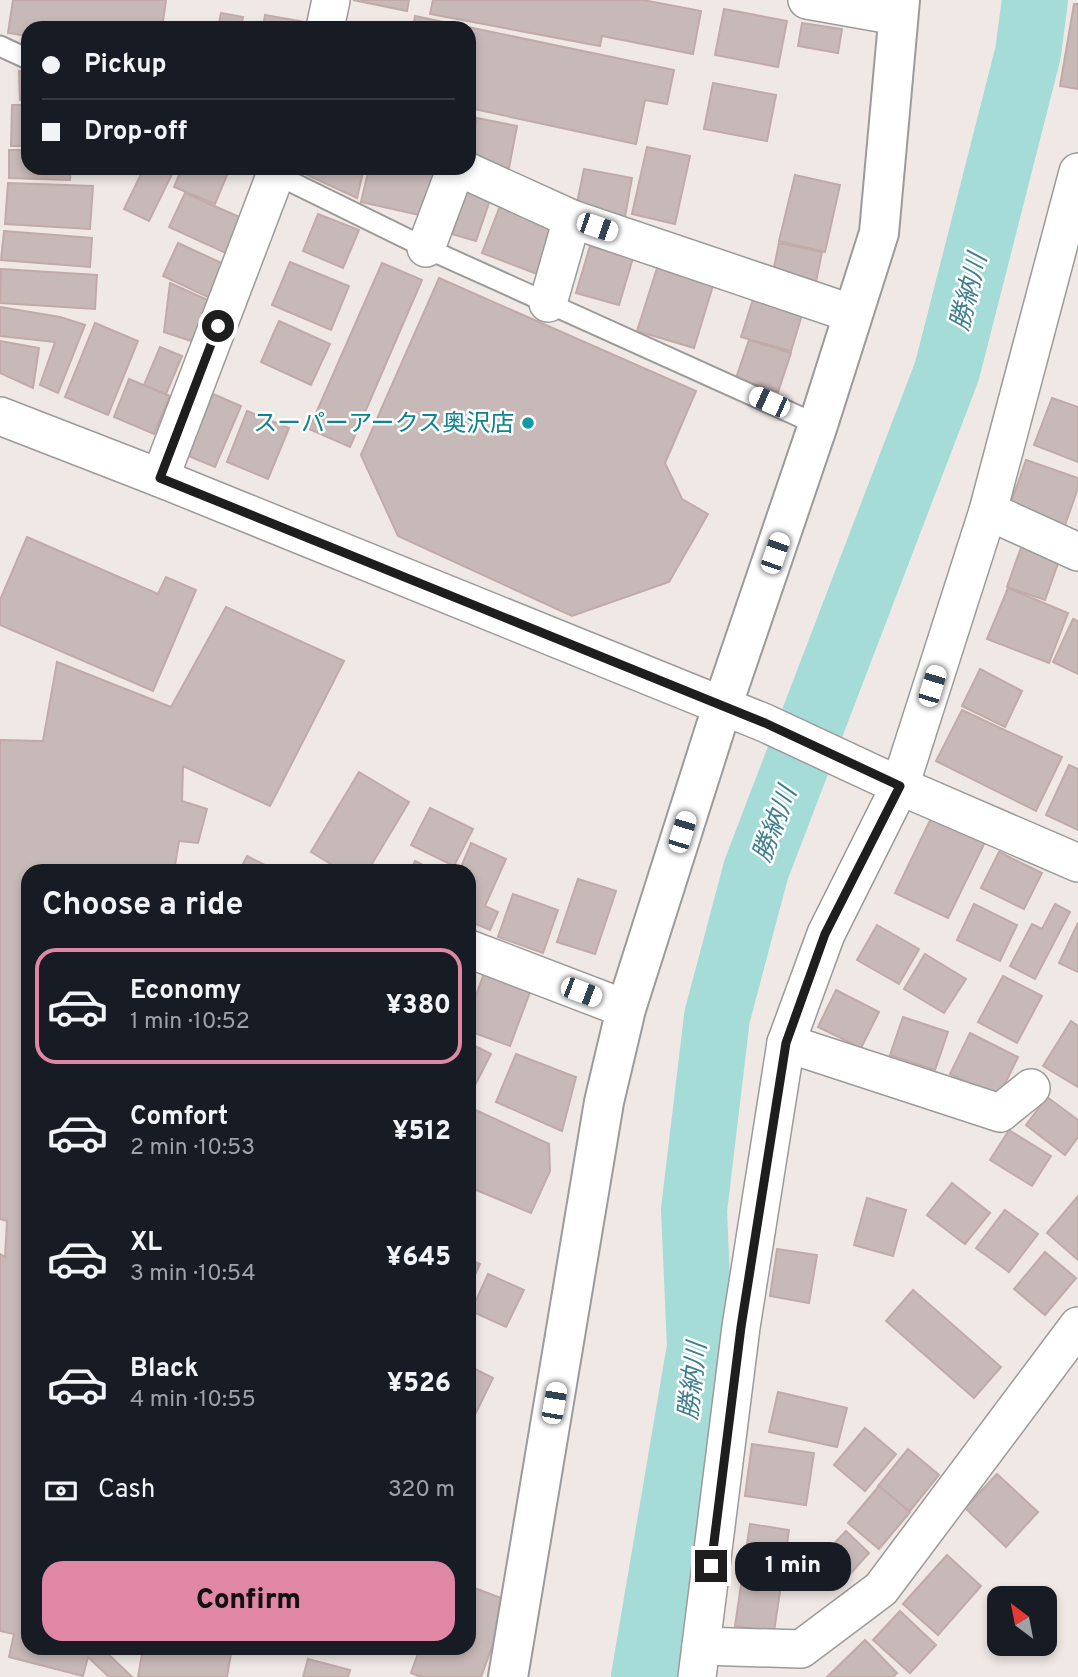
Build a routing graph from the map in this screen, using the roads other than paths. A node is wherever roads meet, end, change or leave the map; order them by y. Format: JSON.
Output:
{"nodes":[{"id":1,"x":331,"y":0,"type":"edge"},
{"id":2,"x":807,"y":0,"type":"edge"},
{"id":3,"x":899,"y":8,"type":"edge"},
{"id":4,"x":326,"y":21,"type":"edge"},
{"id":5,"x":0,"y":46,"type":"edge"},
{"id":6,"x":21,"y":56,"type":"edge"},
{"id":7,"x":1078,"y":172,"type":"edge"},
{"id":8,"x":270,"y":175,"type":"edge"},
{"id":9,"x":282,"y":175,"type":"edge"},
{"id":10,"x":455,"y":175,"type":"edge"},
{"id":11,"x":474,"y":175,"type":"edge"},
{"id":12,"x":572,"y":219,"type":"junction"},
{"id":13,"x":426,"y":248,"type":"junction"},
{"id":14,"x":548,"y":303,"type":"junction"},
{"id":15,"x":853,"y":314,"type":"junction"},
{"id":16,"x":0,"y":416,"type":"edge"},
{"id":17,"x":818,"y":425,"type":"junction"},
{"id":18,"x":160,"y":478,"type":"junction"},
{"id":19,"x":988,"y":511,"type":"junction"},
{"id":20,"x":1078,"y":552,"type":"edge"},
{"id":21,"x":722,"y":706,"type":"junction"},
{"id":22,"x":893,"y":782,"type":"junction"},
{"id":23,"x":1078,"y":863,"type":"edge"},
{"id":24,"x":476,"y":951,"type":"edge"},
{"id":25,"x":626,"y":1009,"type":"junction"},
{"id":26,"x":786,"y":1043,"type":"junction"},
{"id":27,"x":1031,"y":1088,"type":"dead end"},
{"id":28,"x":1078,"y":1326,"type":"edge"},
{"id":29,"x":699,"y":1661,"type":"edge"},
{"id":30,"x":508,"y":1677,"type":"edge"}],
"edges":[{"from":1,"to":4,"type":"street"},
{"from":2,"to":3,"type":"street"},
{"from":3,"to":15,"type":"street"},
{"from":5,"to":6,"type":"lane"},
{"from":7,"to":19,"type":"street"},
{"from":8,"to":18,"type":"street"},
{"from":9,"to":13,"type":"lane"},
{"from":10,"to":13,"type":"street"},
{"from":11,"to":12,"type":"street"},
{"from":12,"to":14,"type":"street"},
{"from":12,"to":15,"type":"street"},
{"from":13,"to":14,"type":"lane"},
{"from":14,"to":17,"type":"lane"},
{"from":15,"to":17,"type":"street"},
{"from":16,"to":18,"type":"street"},
{"from":17,"to":21,"type":"street"},
{"from":18,"to":21,"type":"street"},
{"from":19,"to":20,"type":"street"},
{"from":19,"to":22,"type":"street"},
{"from":21,"to":22,"type":"street"},
{"from":21,"to":25,"type":"street"},
{"from":22,"to":23,"type":"street"},
{"from":22,"to":26,"type":"street"},
{"from":24,"to":25,"type":"street"},
{"from":25,"to":30,"type":"street"},
{"from":26,"to":27,"type":"street"},
{"from":26,"to":29,"type":"street"},
{"from":28,"to":29,"type":"street"}]}
